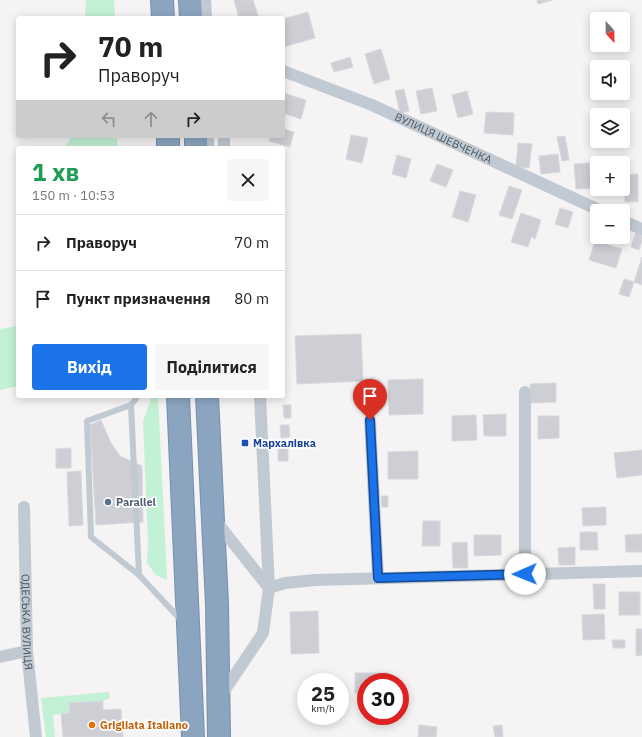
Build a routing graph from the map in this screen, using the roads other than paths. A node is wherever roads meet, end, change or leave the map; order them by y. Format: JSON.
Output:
{"nodes":[{"id":1,"x":162,"y":0,"type":"edge"},
{"id":2,"x":190,"y":0,"type":"edge"},
{"id":3,"x":205,"y":0,"type":"edge"},
{"id":4,"x":163,"y":16,"type":"edge"},
{"id":5,"x":191,"y":16,"type":"edge"},
{"id":6,"x":206,"y":16,"type":"edge"},
{"id":7,"x":285,"y":72,"type":"edge"},
{"id":8,"x":590,"y":206,"type":"edge"},
{"id":9,"x":630,"y":224,"type":"edge"},
{"id":10,"x":642,"y":229,"type":"edge"},
{"id":11,"x":525,"y":392,"type":"dead end"},
{"id":12,"x":137,"y":398,"type":"edge"},
{"id":13,"x":178,"y":398,"type":"edge"},
{"id":14,"x":207,"y":398,"type":"edge"},
{"id":15,"x":260,"y":398,"type":"edge"},
{"id":16,"x":132,"y":405,"type":"junction"},
{"id":17,"x":370,"y":420,"type":"dead end"},
{"id":18,"x":24,"y":507,"type":"dead end"},
{"id":19,"x":212,"y":516,"type":"junction"},
{"id":20,"x":642,"y":570,"type":"edge"},
{"id":21,"x":525,"y":574,"type":"junction"},
{"id":22,"x":139,"y":575,"type":"junction"},
{"id":23,"x":378,"y":578,"type":"junction"},
{"id":24,"x":269,"y":588,"type":"junction"},
{"id":25,"x":188,"y":627,"type":"junction"},
{"id":26,"x":27,"y":651,"type":"junction"},
{"id":27,"x":0,"y":657,"type":"edge"},
{"id":28,"x":218,"y":700,"type":"junction"},
{"id":29,"x":36,"y":737,"type":"edge"},
{"id":30,"x":193,"y":737,"type":"edge"},
{"id":31,"x":219,"y":737,"type":"edge"}],
"edges":[{"from":1,"to":4,"type":"highway"},
{"from":2,"to":5,"type":"highway"},
{"from":3,"to":6,"type":"street"},
{"from":7,"to":8,"type":"street","name":"ВУЛИЦЯ ШЕВЧЕНКА"},
{"from":9,"to":10,"type":"street"},
{"from":11,"to":21,"type":"street"},
{"from":12,"to":16,"type":"lane"},
{"from":13,"to":25,"type":"highway"},
{"from":14,"to":19,"type":"highway"},
{"from":15,"to":24,"type":"street"},
{"from":16,"to":22,"type":"lane"},
{"from":16,"to":22,"type":"lane"},
{"from":17,"to":23,"type":"street"},
{"from":18,"to":26,"type":"street","name":"ОДЕСЬКА ВУЛИЦЯ"},
{"from":19,"to":24,"type":"street"},
{"from":19,"to":28,"type":"highway"},
{"from":20,"to":21,"type":"street"},
{"from":21,"to":23,"type":"street"},
{"from":22,"to":25,"type":"lane"},
{"from":23,"to":24,"type":"street"},
{"from":24,"to":28,"type":"street"},
{"from":25,"to":30,"type":"highway"},
{"from":26,"to":27,"type":"street"},
{"from":26,"to":29,"type":"street","name":"ОДЕСЬКА ВУЛИЦЯ"},
{"from":28,"to":31,"type":"highway"}]}
